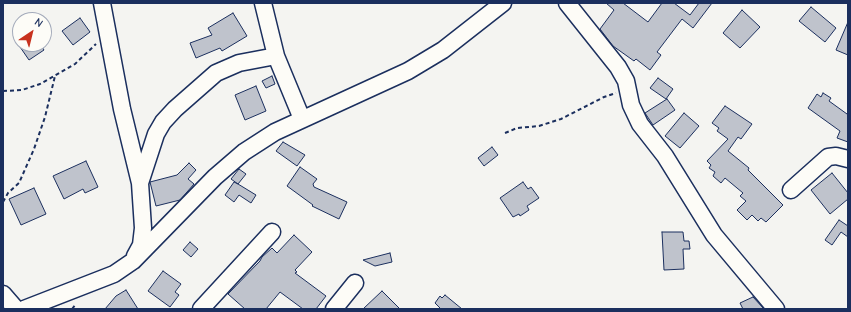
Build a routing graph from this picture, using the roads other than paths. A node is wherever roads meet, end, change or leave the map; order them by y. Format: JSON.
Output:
{"nodes":[{"id":1,"x":102,"y":3,"type":"edge"},
{"id":2,"x":263,"y":3,"type":"edge"},
{"id":3,"x":503,"y":3,"type":"edge"},
{"id":4,"x":567,"y":3,"type":"edge"},
{"id":5,"x":484,"y":9,"type":"edge"},
{"id":6,"x":276,"y":56,"type":"junction"},
{"id":7,"x":302,"y":120,"type":"junction"},
{"id":8,"x":848,"y":159,"type":"edge"},
{"id":9,"x":140,"y":183,"type":"junction"},
{"id":10,"x":791,"y":190,"type":"dead end"},
{"id":11,"x":272,"y":232,"type":"dead end"},
{"id":12,"x":133,"y":261,"type":"junction"},
{"id":13,"x":355,"y":283,"type":"dead end"},
{"id":14,"x":3,"y":294,"type":"edge"},
{"id":15,"x":16,"y":309,"type":"edge"},
{"id":16,"x":24,"y":309,"type":"edge"},
{"id":17,"x":201,"y":309,"type":"edge"},
{"id":18,"x":334,"y":309,"type":"edge"},
{"id":19,"x":776,"y":309,"type":"edge"}],
"edges":[{"from":1,"to":9,"type":"street"},
{"from":2,"to":6,"type":"street"},
{"from":3,"to":5,"type":"street"},
{"from":4,"to":19,"type":"street"},
{"from":5,"to":7,"type":"street"},
{"from":6,"to":7,"type":"street"},
{"from":6,"to":9,"type":"street"},
{"from":7,"to":12,"type":"street"},
{"from":8,"to":10,"type":"street"},
{"from":9,"to":12,"type":"street"},
{"from":11,"to":17,"type":"street"},
{"from":12,"to":16,"type":"street"},
{"from":13,"to":18,"type":"street"},
{"from":14,"to":15,"type":"street"}]}
